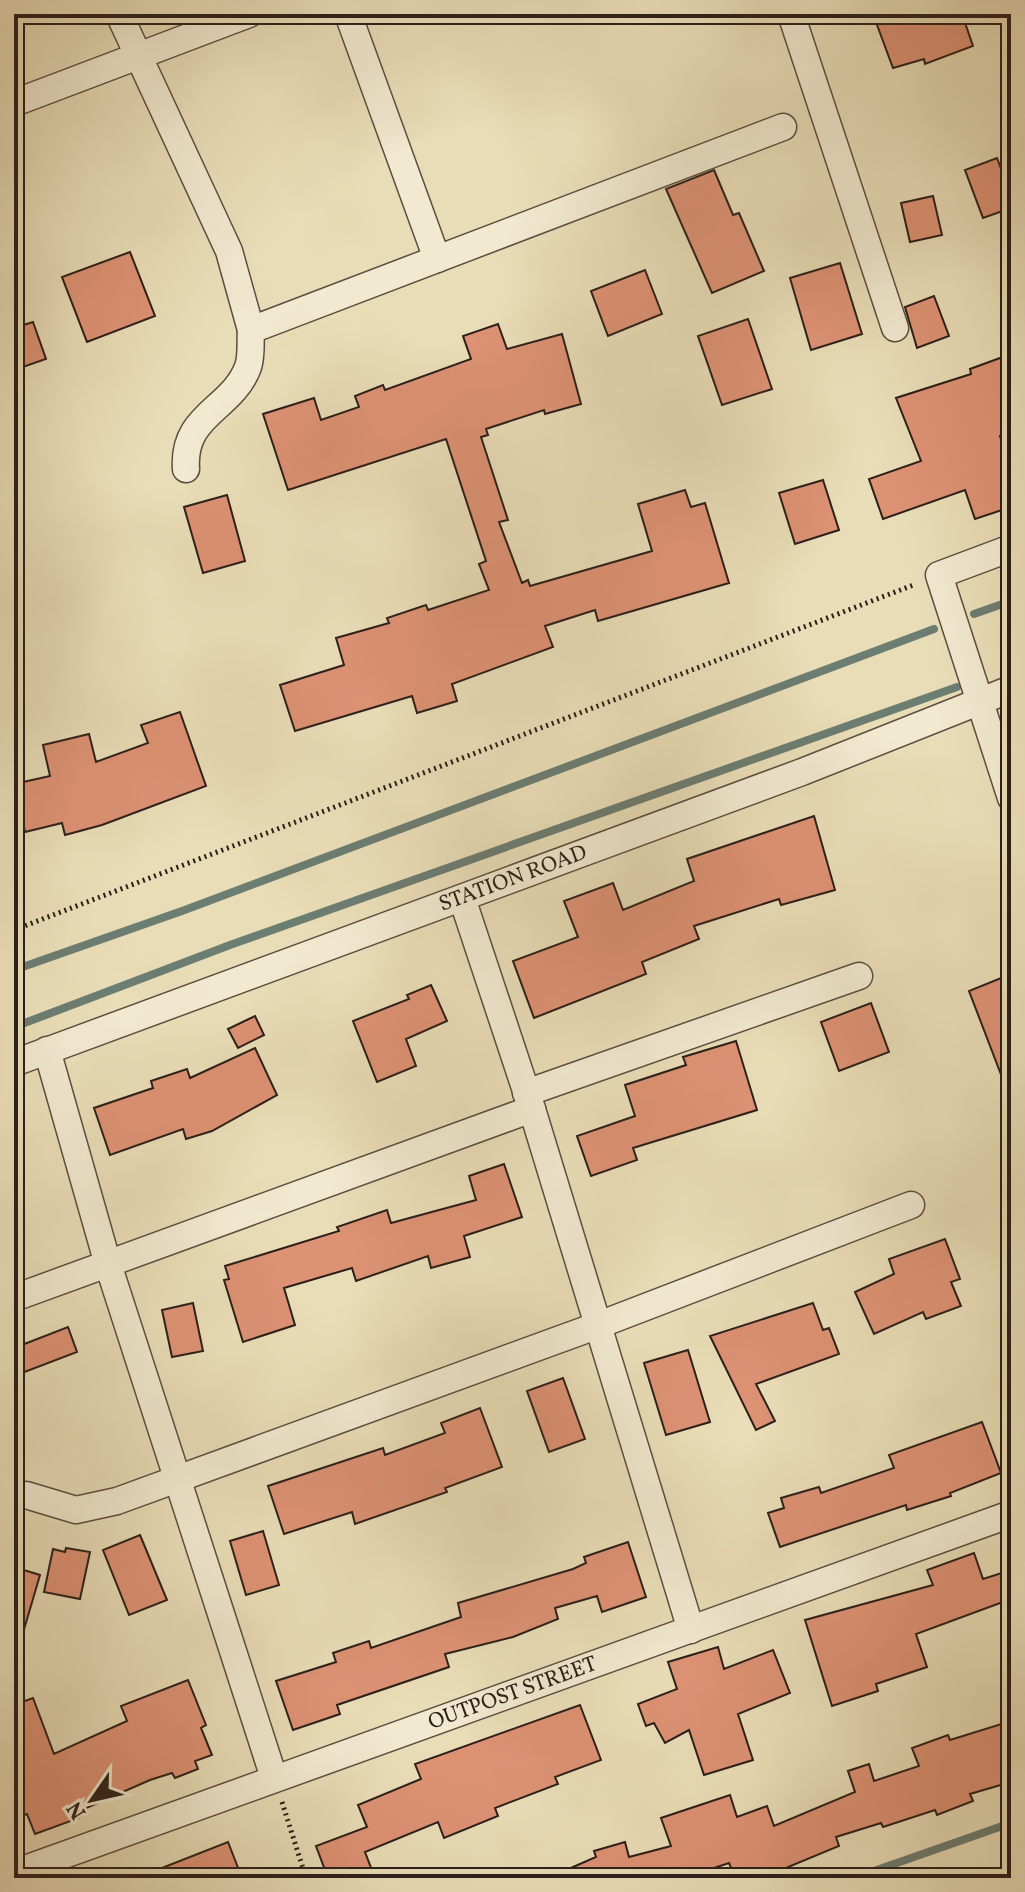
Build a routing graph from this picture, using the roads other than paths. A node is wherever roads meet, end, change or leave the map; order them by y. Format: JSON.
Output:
{"nodes":[{"id":1,"x":119,"y":14,"type":"edge"},
{"id":2,"x":249,"y":14,"type":"edge"},
{"id":3,"x":348,"y":14,"type":"edge"},
{"id":4,"x":791,"y":14,"type":"edge"},
{"id":5,"x":136,"y":56,"type":"junction"},
{"id":6,"x":14,"y":103,"type":"edge"},
{"id":7,"x":783,"y":127,"type":"dead end"},
{"id":8,"x":437,"y":259,"type":"junction"},
{"id":9,"x":895,"y":328,"type":"dead end"},
{"id":10,"x":251,"y":330,"type":"junction"},
{"id":11,"x":186,"y":469,"type":"dead end"},
{"id":12,"x":1011,"y":548,"type":"edge"},
{"id":13,"x":1011,"y":689,"type":"edge"},
{"id":14,"x":980,"y":701,"type":"junction"},
{"id":15,"x":1011,"y":798,"type":"edge"},
{"id":16,"x":462,"y":898,"type":"junction"},
{"id":17,"x":859,"y":976,"type":"dead end"},
{"id":18,"x":47,"y":1050,"type":"junction"},
{"id":19,"x":14,"y":1063,"type":"edge"},
{"id":20,"x":529,"y":1101,"type":"junction"},
{"id":21,"x":911,"y":1205,"type":"dead end"},
{"id":22,"x":107,"y":1261,"type":"junction"},
{"id":23,"x":14,"y":1298,"type":"edge"},
{"id":24,"x":596,"y":1326,"type":"junction"},
{"id":25,"x":176,"y":1479,"type":"junction"},
{"id":26,"x":26,"y":1495,"type":"dead end"},
{"id":27,"x":1011,"y":1514,"type":"edge"},
{"id":28,"x":691,"y":1630,"type":"junction"},
{"id":29,"x":274,"y":1778,"type":"junction"},
{"id":30,"x":14,"y":1873,"type":"edge"}],
"edges":[{"from":1,"to":5,"type":"street"},
{"from":2,"to":5,"type":"street"},
{"from":3,"to":8,"type":"street"},
{"from":4,"to":9,"type":"street"},
{"from":5,"to":6,"type":"street"},
{"from":5,"to":10,"type":"street"},
{"from":7,"to":8,"type":"street"},
{"from":8,"to":10,"type":"street"},
{"from":10,"to":11,"type":"street"},
{"from":12,"to":14,"type":"street"},
{"from":13,"to":14,"type":"street","name":"STATION ROAD"},
{"from":14,"to":15,"type":"street"},
{"from":14,"to":16,"type":"street","name":"STATION ROAD"},
{"from":16,"to":18,"type":"street","name":"STATION ROAD"},
{"from":16,"to":20,"type":"street"},
{"from":17,"to":20,"type":"street"},
{"from":18,"to":19,"type":"street","name":"STATION ROAD"},
{"from":18,"to":22,"type":"street"},
{"from":20,"to":22,"type":"street"},
{"from":20,"to":24,"type":"street"},
{"from":21,"to":24,"type":"street"},
{"from":22,"to":23,"type":"street"},
{"from":22,"to":25,"type":"street"},
{"from":24,"to":25,"type":"street"},
{"from":24,"to":28,"type":"street"},
{"from":25,"to":26,"type":"street"},
{"from":25,"to":29,"type":"street"},
{"from":27,"to":28,"type":"street","name":"OUTPOST STREET"},
{"from":28,"to":29,"type":"street","name":"OUTPOST STREET"},
{"from":29,"to":30,"type":"street","name":"OUTPOST STREET"}]}
